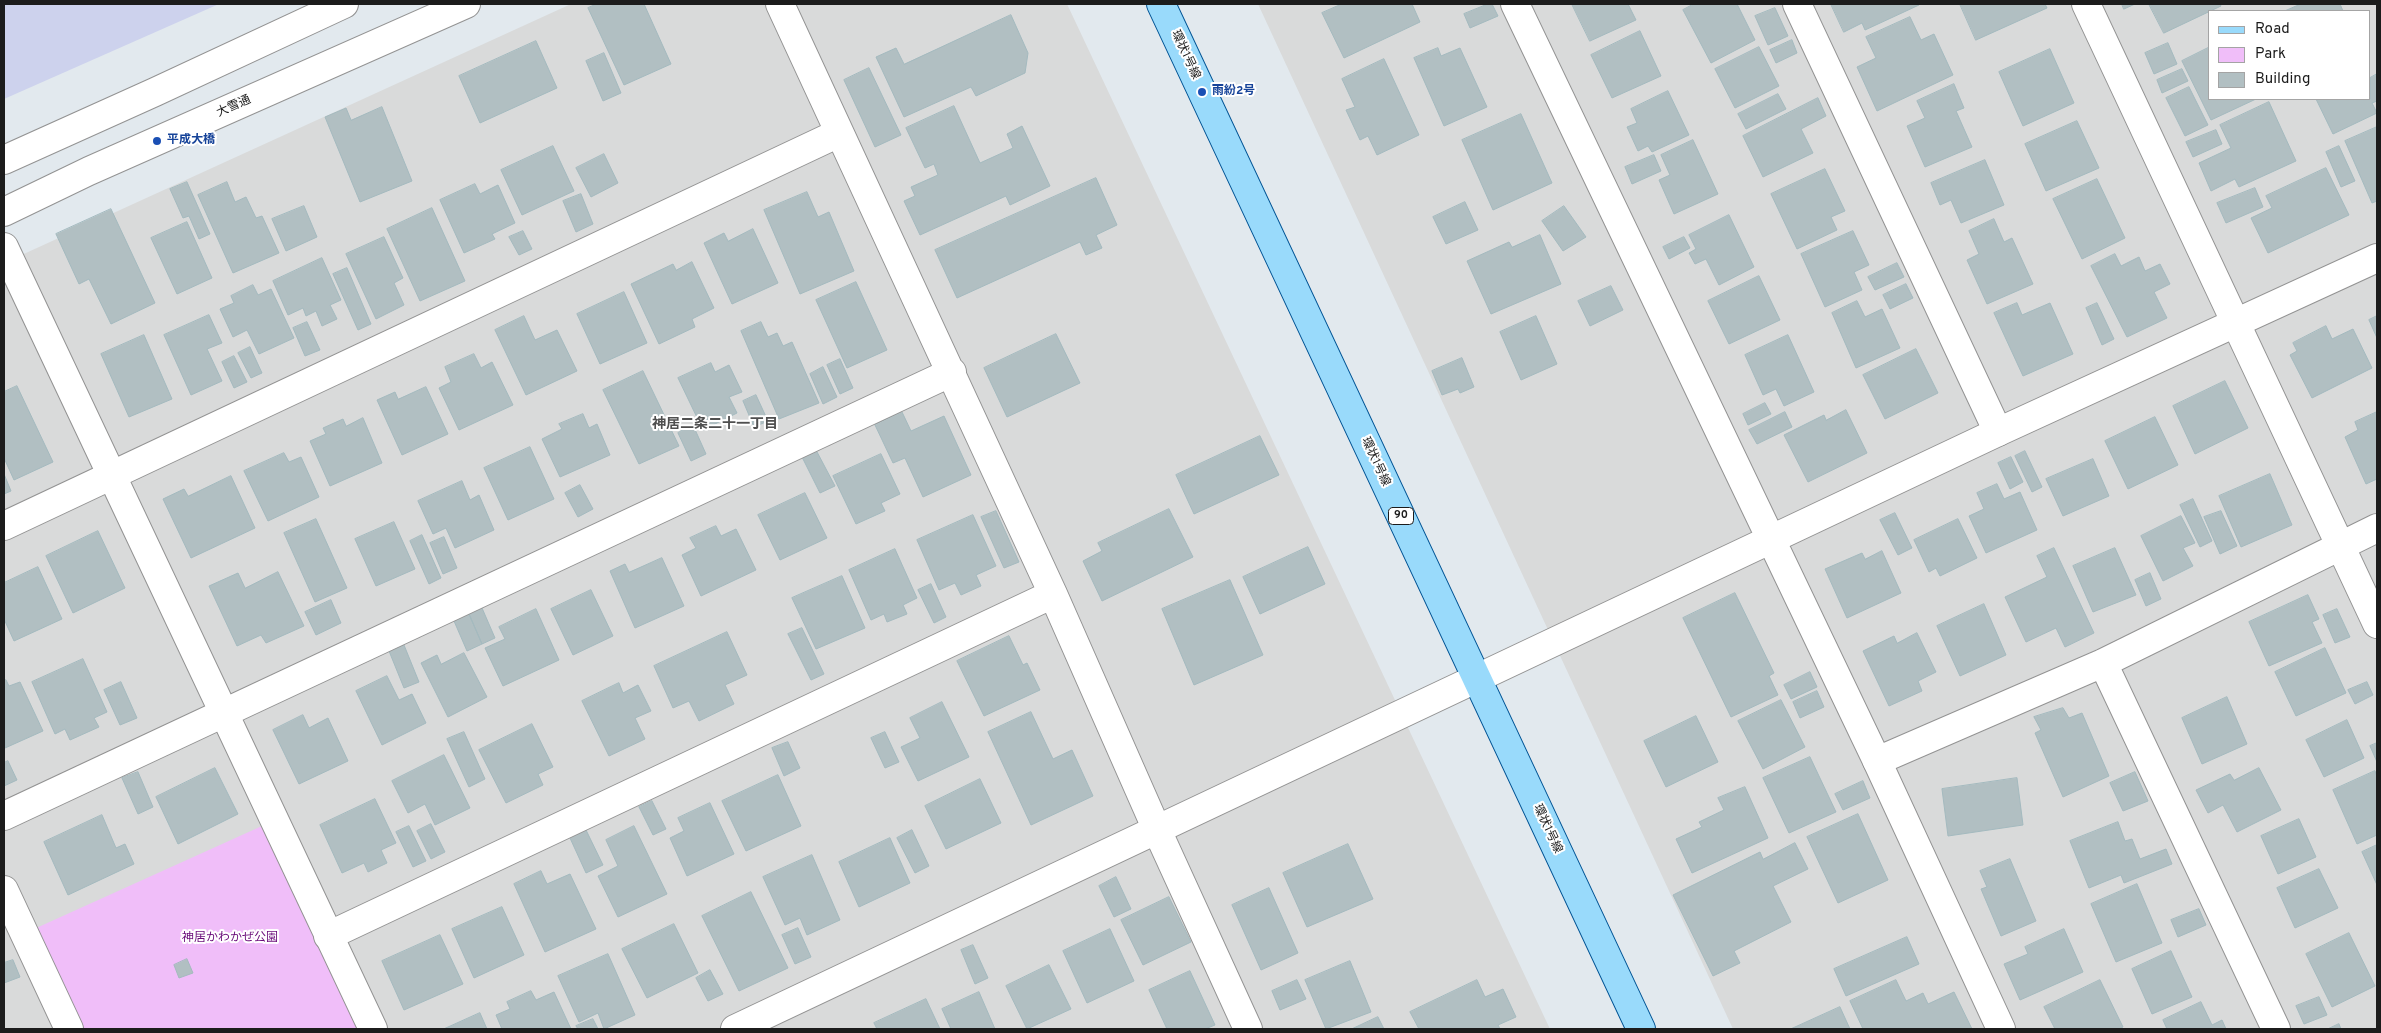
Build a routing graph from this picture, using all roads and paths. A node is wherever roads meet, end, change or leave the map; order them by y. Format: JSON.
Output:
{"nodes":[{"id":1,"x":344,"y":4,"type":"edge"},
{"id":2,"x":466,"y":4,"type":"edge"},
{"id":3,"x":780,"y":4,"type":"edge"},
{"id":4,"x":1161,"y":4,"type":"edge"},
{"id":5,"x":1516,"y":4,"type":"edge"},
{"id":6,"x":1797,"y":4,"type":"edge"},
{"id":7,"x":2086,"y":4,"type":"edge"},
{"id":8,"x":839,"y":133,"type":"junction"},
{"id":9,"x":4,"y":160,"type":"edge"},
{"id":10,"x":4,"y":212,"type":"edge"},
{"id":11,"x":4,"y":247,"type":"edge"},
{"id":12,"x":2377,"y":258,"type":"edge"},
{"id":13,"x":2234,"y":323,"type":"junction"},
{"id":14,"x":952,"y":372,"type":"junction"},
{"id":15,"x":1998,"y":432,"type":"junction"},
{"id":16,"x":110,"y":475,"type":"junction"},
{"id":17,"x":4,"y":526,"type":"edge"},
{"id":18,"x":2377,"y":528,"type":"edge"},
{"id":19,"x":1771,"y":540,"type":"junction"},
{"id":20,"x":2340,"y":545,"type":"junction"},
{"id":21,"x":1053,"y":594,"type":"junction"},
{"id":22,"x":2377,"y":624,"type":"edge"},
{"id":23,"x":2103,"y":663,"type":"junction"},
{"id":24,"x":1476,"y":678,"type":"junction"},
{"id":25,"x":225,"y":712,"type":"junction"},
{"id":26,"x":1877,"y":761,"type":"junction"},
{"id":27,"x":4,"y":816,"type":"edge"},
{"id":28,"x":1157,"y":830,"type":"junction"},
{"id":29,"x":4,"y":890,"type":"edge"},
{"id":30,"x":328,"y":936,"type":"junction"},
{"id":31,"x":69,"y":1029,"type":"edge"},
{"id":32,"x":373,"y":1029,"type":"edge"},
{"id":33,"x":735,"y":1029,"type":"edge"},
{"id":34,"x":1248,"y":1029,"type":"edge"},
{"id":35,"x":1641,"y":1029,"type":"edge"},
{"id":36,"x":2001,"y":1029,"type":"edge"},
{"id":37,"x":2276,"y":1029,"type":"edge"}],
"edges":[{"from":1,"to":9,"type":"street"},
{"from":2,"to":10,"type":"street","name":"大雪通"},
{"from":3,"to":8,"type":"street"},
{"from":4,"to":24,"type":"main road","name":"環状1号線","number":"90"},
{"from":5,"to":19,"type":"street"},
{"from":6,"to":15,"type":"street"},
{"from":7,"to":13,"type":"street"},
{"from":8,"to":14,"type":"street"},
{"from":8,"to":16,"type":"street"},
{"from":11,"to":16,"type":"street"},
{"from":12,"to":13,"type":"street"},
{"from":13,"to":15,"type":"street"},
{"from":13,"to":20,"type":"street"},
{"from":14,"to":21,"type":"street"},
{"from":14,"to":25,"type":"street"},
{"from":15,"to":19,"type":"street"},
{"from":16,"to":17,"type":"street"},
{"from":16,"to":25,"type":"street"},
{"from":18,"to":20,"type":"street"},
{"from":19,"to":24,"type":"street"},
{"from":19,"to":26,"type":"street"},
{"from":20,"to":22,"type":"street"},
{"from":20,"to":23,"type":"street"},
{"from":21,"to":28,"type":"street"},
{"from":21,"to":30,"type":"street"},
{"from":23,"to":26,"type":"street"},
{"from":23,"to":37,"type":"street"},
{"from":24,"to":28,"type":"street"},
{"from":24,"to":35,"type":"main road","name":"環状1号線","number":"90"},
{"from":25,"to":27,"type":"street"},
{"from":25,"to":30,"type":"street"},
{"from":26,"to":36,"type":"street"},
{"from":28,"to":33,"type":"street"},
{"from":28,"to":34,"type":"street"},
{"from":29,"to":31,"type":"street"},
{"from":30,"to":32,"type":"street"}]}
